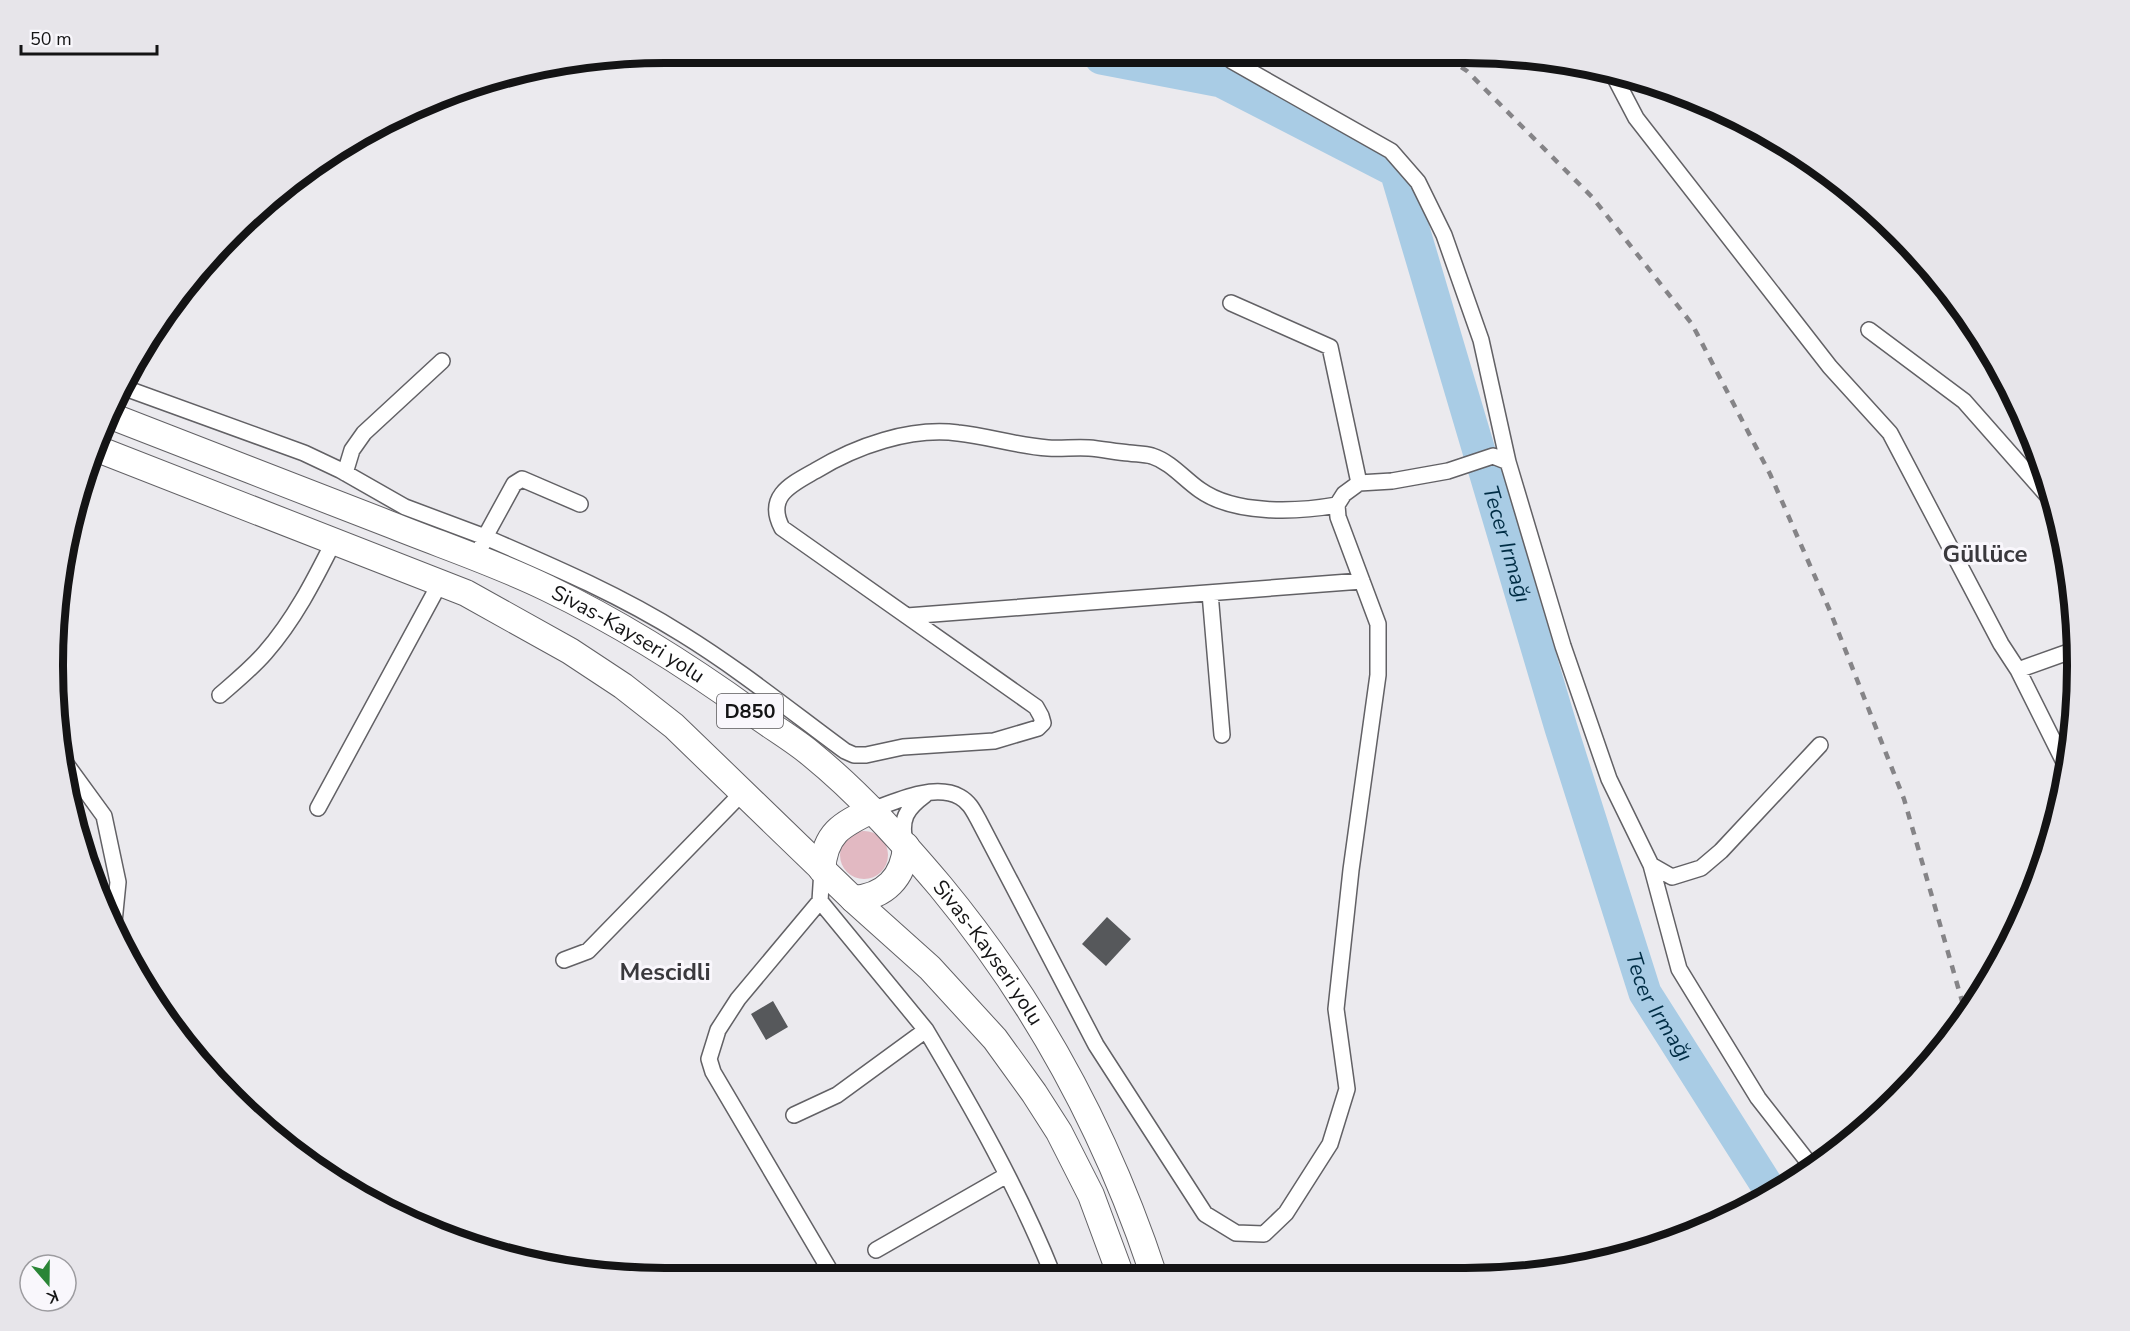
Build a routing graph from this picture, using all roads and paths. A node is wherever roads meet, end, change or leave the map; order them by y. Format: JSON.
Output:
{"nodes":[{"id":1,"x":1236,"y":63,"type":"edge"},
{"id":2,"x":1618,"y":84,"type":"edge"},
{"id":3,"x":1231,"y":303,"type":"dead end"},
{"id":4,"x":1869,"y":330,"type":"dead end"},
{"id":5,"x":442,"y":361,"type":"dead end"},
{"id":6,"x":130,"y":390,"type":"edge"},
{"id":7,"x":117,"y":418,"type":"edge"},
{"id":8,"x":102,"y":454,"type":"edge"},
{"id":9,"x":1501,"y":459,"type":"junction"},
{"id":10,"x":345,"y":473,"type":"junction"},
{"id":11,"x":1359,"y":483,"type":"junction"},
{"id":12,"x":2039,"y":486,"type":"edge"},
{"id":13,"x":580,"y":504,"type":"dead end"},
{"id":14,"x":1337,"y":506,"type":"junction"},
{"id":15,"x":334,"y":541,"type":"junction"},
{"id":16,"x":481,"y":548,"type":"junction"},
{"id":17,"x":1362,"y":581,"type":"junction"},
{"id":18,"x":440,"y":583,"type":"junction"},
{"id":19,"x":1210,"y":593,"type":"junction"},
{"id":20,"x":908,"y":616,"type":"junction"},
{"id":21,"x":2067,"y":653,"type":"edge"},
{"id":22,"x":2018,"y":670,"type":"junction"},
{"id":23,"x":220,"y":695,"type":"dead end"},
{"id":24,"x":1222,"y":735,"type":"dead end"},
{"id":25,"x":1820,"y":746,"type":"dead end"},
{"id":26,"x":2060,"y":754,"type":"edge"},
{"id":27,"x":74,"y":776,"type":"edge"},
{"id":28,"x":742,"y":793,"type":"junction"},
{"id":29,"x":928,"y":793,"type":"junction"},
{"id":30,"x":318,"y":808,"type":"dead end"},
{"id":31,"x":872,"y":810,"type":"junction"},
{"id":32,"x":906,"y":846,"type":"junction"},
{"id":33,"x":1651,"y":865,"type":"junction"},
{"id":34,"x":822,"y":870,"type":"junction"},
{"id":35,"x":853,"y":899,"type":"junction"},
{"id":36,"x":820,"y":901,"type":"junction"},
{"id":37,"x":115,"y":910,"type":"edge"},
{"id":38,"x":564,"y":960,"type":"dead end"},
{"id":39,"x":926,"y":1030,"type":"junction"},
{"id":40,"x":794,"y":1115,"type":"dead end"},
{"id":41,"x":1807,"y":1160,"type":"edge"},
{"id":42,"x":1007,"y":1175,"type":"junction"},
{"id":43,"x":876,"y":1250,"type":"dead end"},
{"id":44,"x":828,"y":1268,"type":"edge"},
{"id":45,"x":1050,"y":1268,"type":"edge"},
{"id":46,"x":1118,"y":1268,"type":"edge"},
{"id":47,"x":1151,"y":1268,"type":"edge"}],
"edges":[{"from":1,"to":9,"type":"street"},
{"from":2,"to":22,"type":"street"},
{"from":3,"to":11,"type":"street"},
{"from":4,"to":12,"type":"street"},
{"from":5,"to":10,"type":"street"},
{"from":6,"to":10,"type":"street"},
{"from":7,"to":16,"type":"highway","name":"Sivas-Kayseri yolu","number":"D850"},
{"from":8,"to":15,"type":"highway","name":"Sivas-Kayseri yolu","number":"D850"},
{"from":9,"to":11,"type":"street"},
{"from":9,"to":33,"type":"street"},
{"from":10,"to":16,"type":"street"},
{"from":11,"to":14,"type":"street"},
{"from":13,"to":16,"type":"street"},
{"from":14,"to":17,"type":"street"},
{"from":14,"to":20,"type":"street"},
{"from":15,"to":18,"type":"highway","name":"Sivas-Kayseri yolu","number":"D850"},
{"from":15,"to":23,"type":"street"},
{"from":16,"to":20,"type":"street"},
{"from":16,"to":31,"type":"highway","name":"Sivas-Kayseri yolu","number":"D850"},
{"from":17,"to":19,"type":"street"},
{"from":17,"to":29,"type":"street"},
{"from":18,"to":28,"type":"highway","name":"Sivas-Kayseri yolu","number":"D850"},
{"from":18,"to":30,"type":"street"},
{"from":19,"to":20,"type":"street"},
{"from":19,"to":24,"type":"street"},
{"from":21,"to":22,"type":"street"},
{"from":22,"to":26,"type":"street"},
{"from":25,"to":33,"type":"street"},
{"from":27,"to":37,"type":"street"},
{"from":28,"to":34,"type":"highway","name":"Sivas-Kayseri yolu","number":"D850"},
{"from":28,"to":38,"type":"street"},
{"from":29,"to":31,"type":"street"},
{"from":29,"to":32,"type":"street"},
{"from":31,"to":32,"type":"highway","name":"Sivas-Kayseri yolu","number":"D850"},
{"from":31,"to":34,"type":"highway"},
{"from":32,"to":35,"type":"highway"},
{"from":32,"to":47,"type":"highway","name":"Sivas-Kayseri yolu","number":"D850"},
{"from":33,"to":41,"type":"street"},
{"from":34,"to":35,"type":"highway","name":"Sivas-Kayseri yolu","number":"D850"},
{"from":34,"to":36,"type":"street"},
{"from":35,"to":36,"type":"street"},
{"from":35,"to":46,"type":"highway","name":"Sivas-Kayseri yolu","number":"D850"},
{"from":36,"to":39,"type":"street"},
{"from":36,"to":44,"type":"street"},
{"from":39,"to":40,"type":"street"},
{"from":39,"to":42,"type":"street"},
{"from":42,"to":43,"type":"street"},
{"from":42,"to":45,"type":"street"}]}
